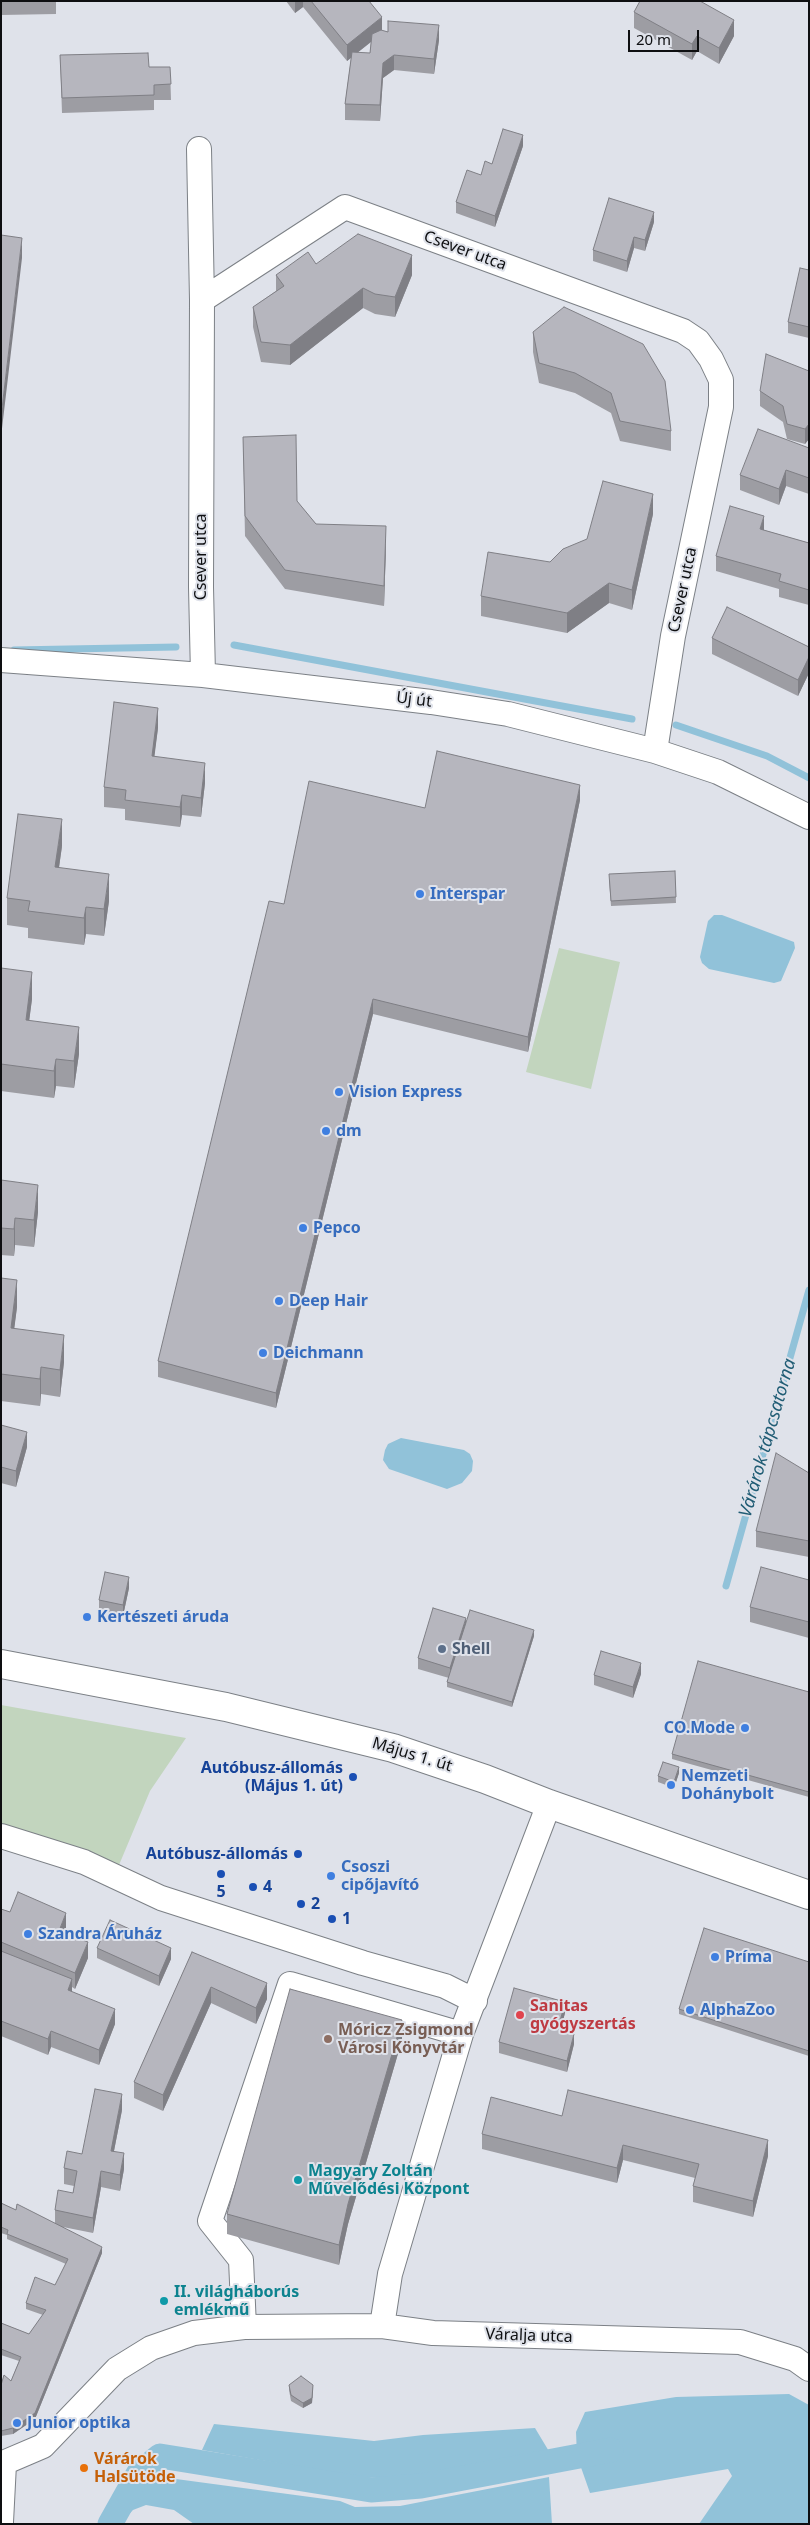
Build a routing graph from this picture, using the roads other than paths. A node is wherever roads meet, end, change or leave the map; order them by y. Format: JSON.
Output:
{"nodes":[{"id":1,"x":199,"y":149,"type":"dead end"},
{"id":2,"x":202,"y":300,"type":"junction"},
{"id":3,"x":1,"y":660,"type":"edge"},
{"id":4,"x":203,"y":675,"type":"junction"},
{"id":5,"x":655,"y":751,"type":"junction"},
{"id":6,"x":809,"y":817,"type":"edge"},
{"id":7,"x":1,"y":1664,"type":"edge"},
{"id":8,"x":549,"y":1804,"type":"junction"},
{"id":9,"x":1,"y":1836,"type":"edge"},
{"id":10,"x":809,"y":1895,"type":"edge"},
{"id":11,"x":475,"y":2001,"type":"junction"},
{"id":12,"x":461,"y":2034,"type":"junction"},
{"id":13,"x":382,"y":2326,"type":"junction"},
{"id":14,"x":244,"y":2327,"type":"junction"},
{"id":15,"x":809,"y":2369,"type":"edge"},
{"id":16,"x":2,"y":2464,"type":"edge"},
{"id":17,"x":1,"y":2522,"type":"edge"}],
"edges":[{"from":1,"to":2,"type":"street"},
{"from":2,"to":4,"type":"street","name":"Csever utca"},
{"from":2,"to":5,"type":"street","name":"Csever utca"},
{"from":3,"to":4,"type":"street","name":"Új út"},
{"from":4,"to":5,"type":"street","name":"Új út"},
{"from":5,"to":6,"type":"street","name":"Új út"},
{"from":7,"to":8,"type":"main road","name":"Május 1. út"},
{"from":8,"to":10,"type":"main road","name":"Május 1. út"},
{"from":8,"to":11,"type":"street"},
{"from":9,"to":11,"type":"street"},
{"from":11,"to":12,"type":"street"},
{"from":12,"to":13,"type":"street"},
{"from":12,"to":14,"type":"street"},
{"from":13,"to":14,"type":"street","name":"Váralja utca"},
{"from":13,"to":15,"type":"street","name":"Váralja utca"},
{"from":14,"to":16,"type":"street","name":"Váralja utca"},
{"from":16,"to":17,"type":"street"}]}
